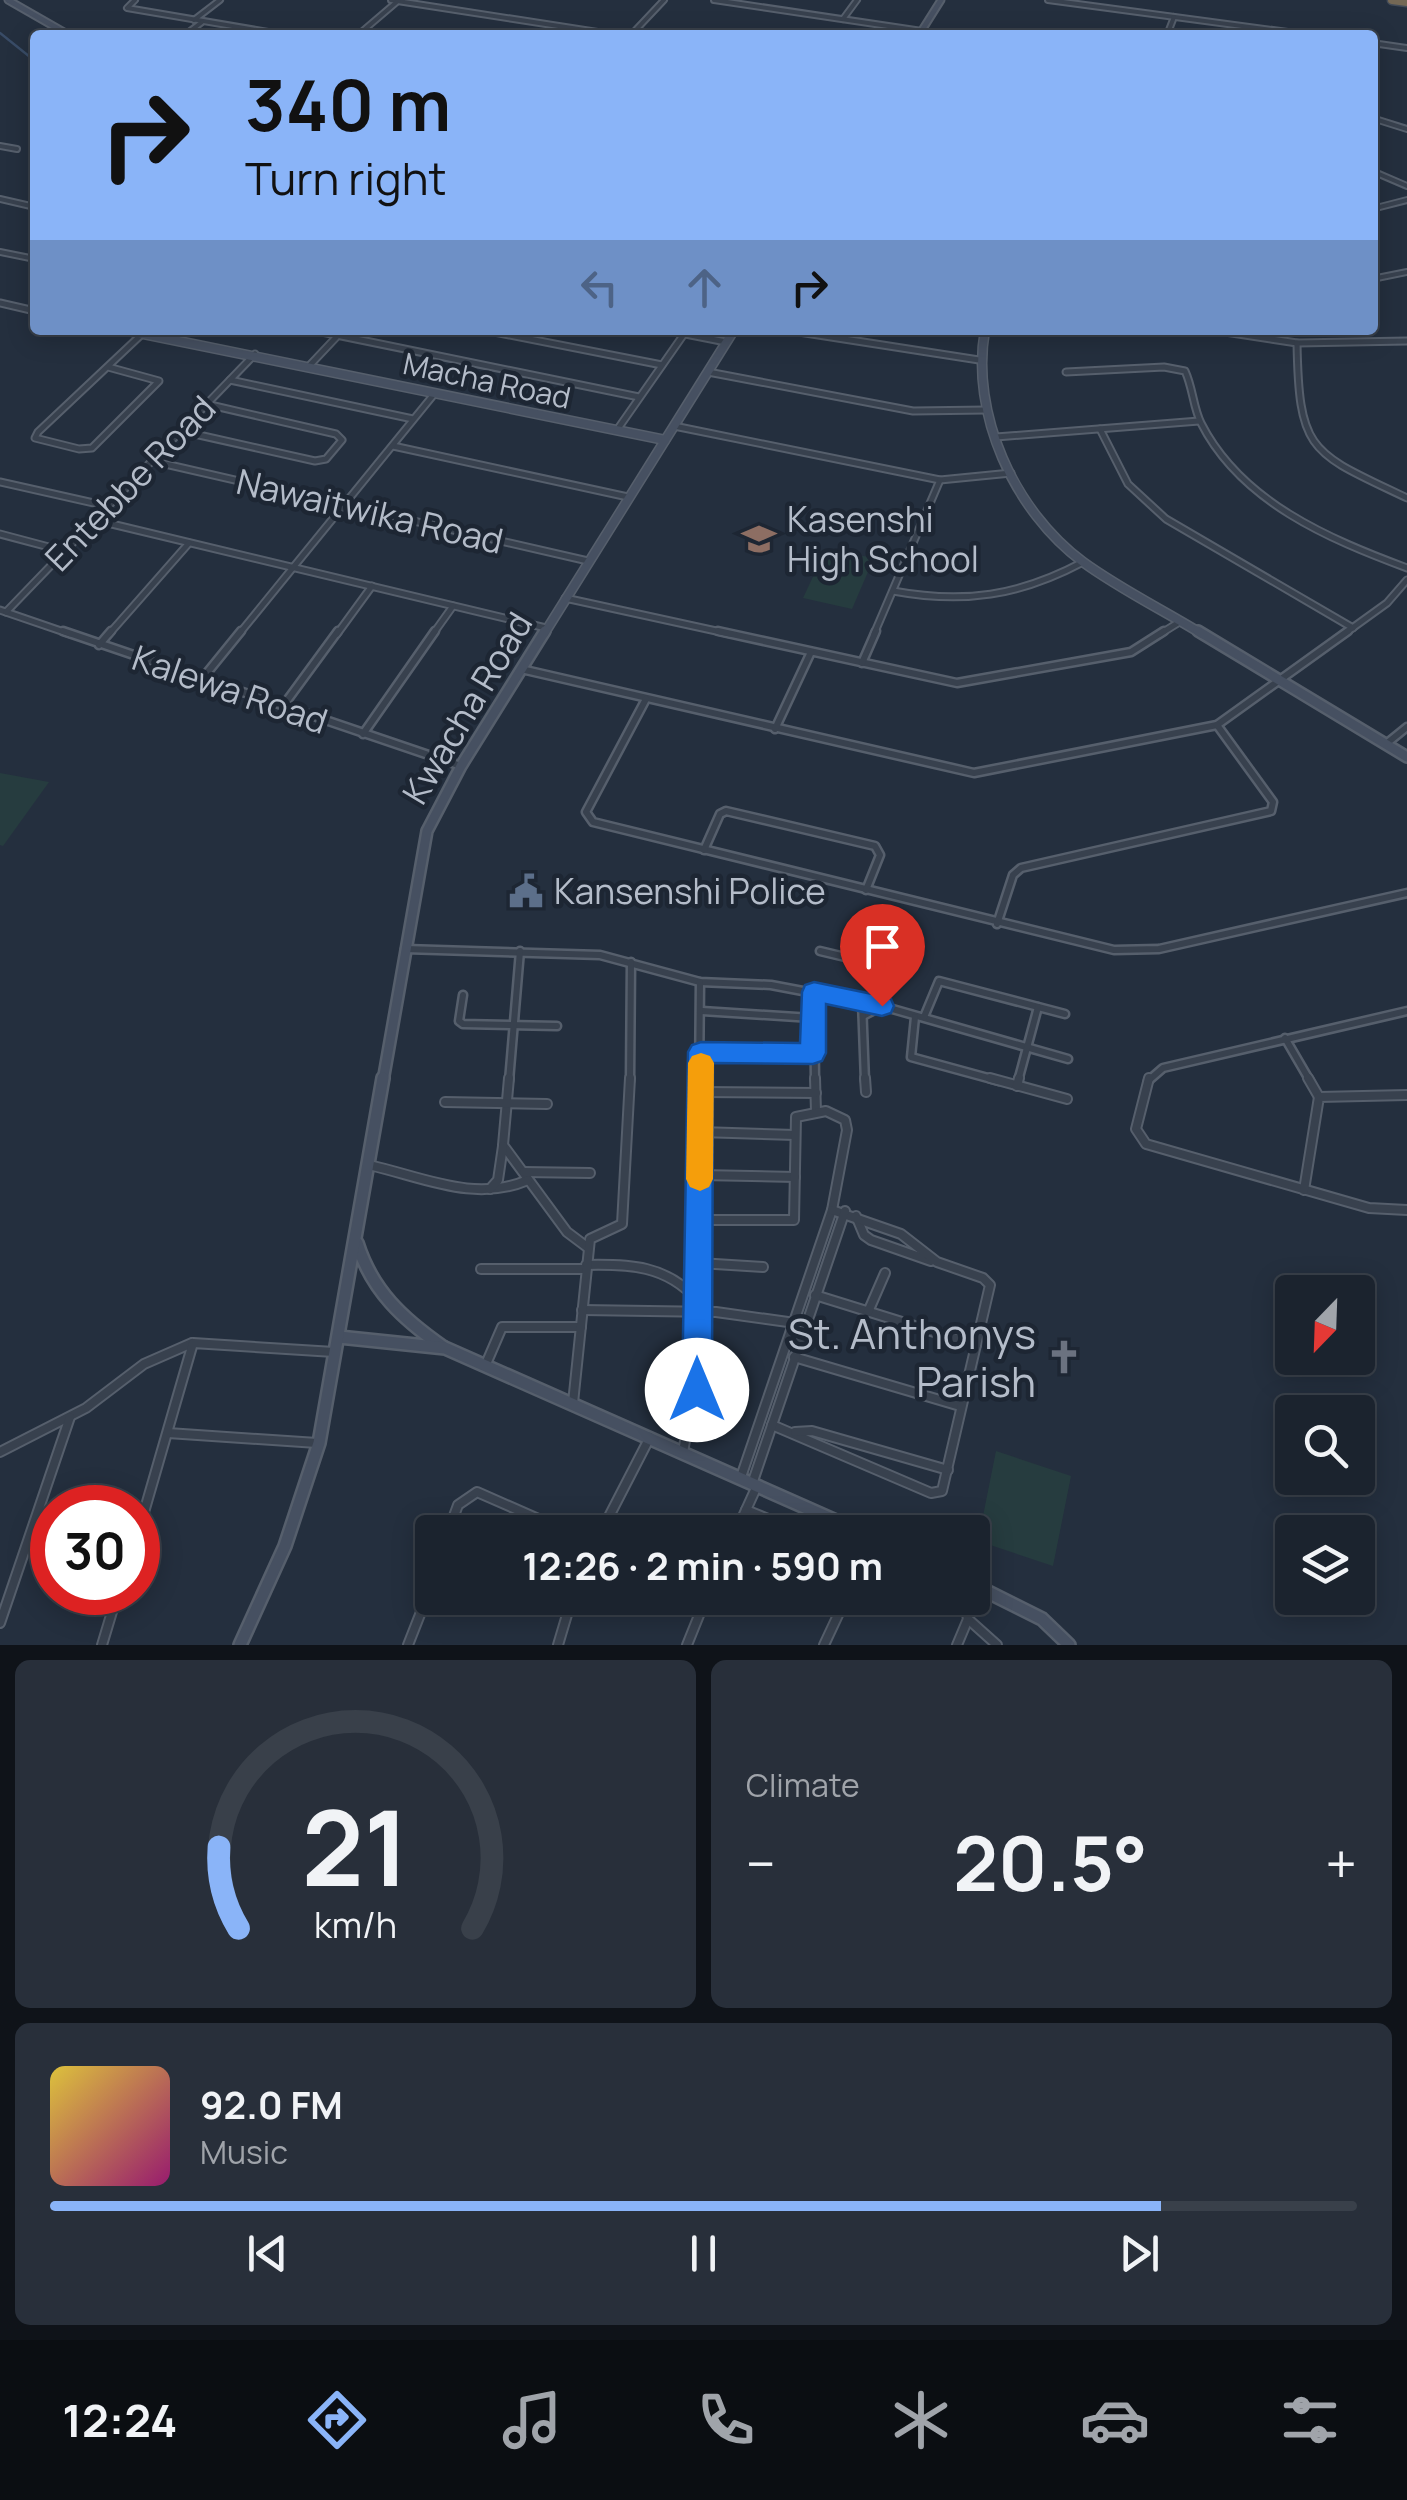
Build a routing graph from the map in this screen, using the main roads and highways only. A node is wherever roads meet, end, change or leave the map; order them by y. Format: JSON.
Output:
{"nodes":[{"id":1,"x":8,"y":0,"type":"edge"},
{"id":2,"x":941,"y":0,"type":"edge"},
{"id":3,"x":1392,"y":0,"type":"edge"},
{"id":4,"x":1407,"y":2,"type":"edge"},
{"id":5,"x":60,"y":30,"type":"edge"},
{"id":6,"x":922,"y":30,"type":"edge"},
{"id":7,"x":148,"y":335,"type":"edge"},
{"id":8,"x":731,"y":335,"type":"edge"},
{"id":9,"x":985,"y":335,"type":"edge"},
{"id":10,"x":665,"y":440,"type":"junction"},
{"id":11,"x":1280,"y":680,"type":"road end"},
{"id":12,"x":339,"y":1337,"type":"junction"},
{"id":13,"x":822,"y":1515,"type":"edge"},
{"id":14,"x":990,"y":1593,"type":"edge"},
{"id":15,"x":240,"y":1645,"type":"edge"},
{"id":16,"x":1069,"y":1645,"type":"edge"}],
"edges":[{"from":1,"to":5,"type":"main road"},
{"from":2,"to":6,"type":"main road"},
{"from":3,"to":4,"type":"highway"},
{"from":7,"to":10,"type":"main road","name":"Macha Road"},
{"from":8,"to":10,"type":"main road","name":"Kwacha Road"},
{"from":9,"to":11,"type":"main road"},
{"from":10,"to":12,"type":"main road","name":"Kwacha Road"},
{"from":12,"to":13,"type":"main road"},
{"from":12,"to":15,"type":"main road","name":"Kwacha Road"},
{"from":14,"to":16,"type":"main road"}]}
